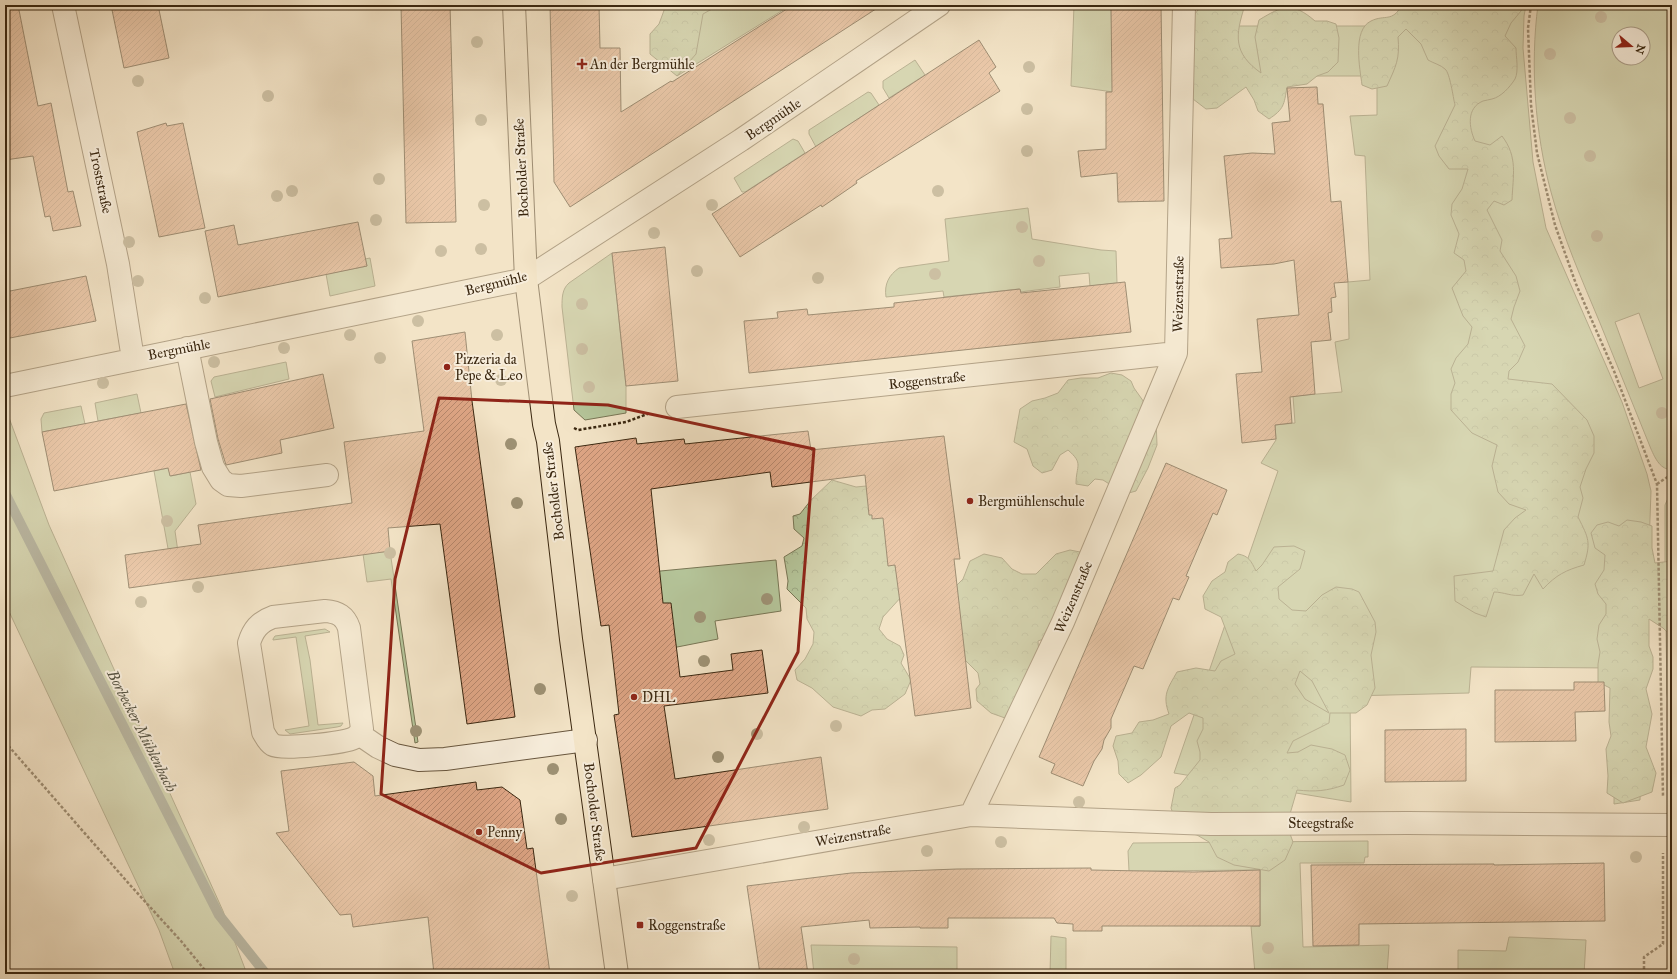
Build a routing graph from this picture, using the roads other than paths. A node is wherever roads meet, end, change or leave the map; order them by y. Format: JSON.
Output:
{"nodes":[{"id":1,"x":63,"y":5,"type":"edge"},
{"id":2,"x":514,"y":5,"type":"edge"},
{"id":3,"x":939,"y":5,"type":"edge"},
{"id":4,"x":1184,"y":5,"type":"edge"},
{"id":5,"x":526,"y":279,"type":"junction"},
{"id":6,"x":187,"y":348,"type":"junction"},
{"id":7,"x":1176,"y":353,"type":"junction"},
{"id":8,"x":133,"y":359,"type":"junction"},
{"id":9,"x":5,"y":386,"type":"edge"},
{"id":10,"x":677,"y":406,"type":"road end"},
{"id":11,"x":327,"y":475,"type":"dead end"},
{"id":12,"x":359,"y":734,"type":"junction"},
{"id":13,"x":586,"y":740,"type":"junction"},
{"id":14,"x":971,"y":815,"type":"junction"},
{"id":15,"x":1667,"y":825,"type":"edge"},
{"id":16,"x":604,"y":879,"type":"junction"},
{"id":17,"x":617,"y":974,"type":"edge"}],
"edges":[{"from":1,"to":8,"type":"street","name":"Troststraße"},
{"from":2,"to":5,"type":"main road","name":"Bocholder Straße"},
{"from":3,"to":5,"type":"street","name":"Bergmühle"},
{"from":4,"to":7,"type":"street","name":"Weizenstraße"},
{"from":5,"to":6,"type":"street","name":"Bergmühle"},
{"from":5,"to":13,"type":"main road","name":"Bocholder Straße"},
{"from":6,"to":8,"type":"street","name":"Bergmühle"},
{"from":6,"to":11,"type":"street"},
{"from":7,"to":10,"type":"street","name":"Roggenstraße"},
{"from":7,"to":14,"type":"street","name":"Weizenstraße"},
{"from":8,"to":9,"type":"street","name":"Bergmühle"},
{"from":12,"to":12,"type":"street"},
{"from":12,"to":13,"type":"street"},
{"from":13,"to":16,"type":"main road","name":"Bocholder Straße"},
{"from":14,"to":15,"type":"street","name":"Steegstraße"},
{"from":14,"to":16,"type":"street","name":"Weizenstraße"},
{"from":16,"to":17,"type":"main road","name":"Bocholder Straße"}]}
